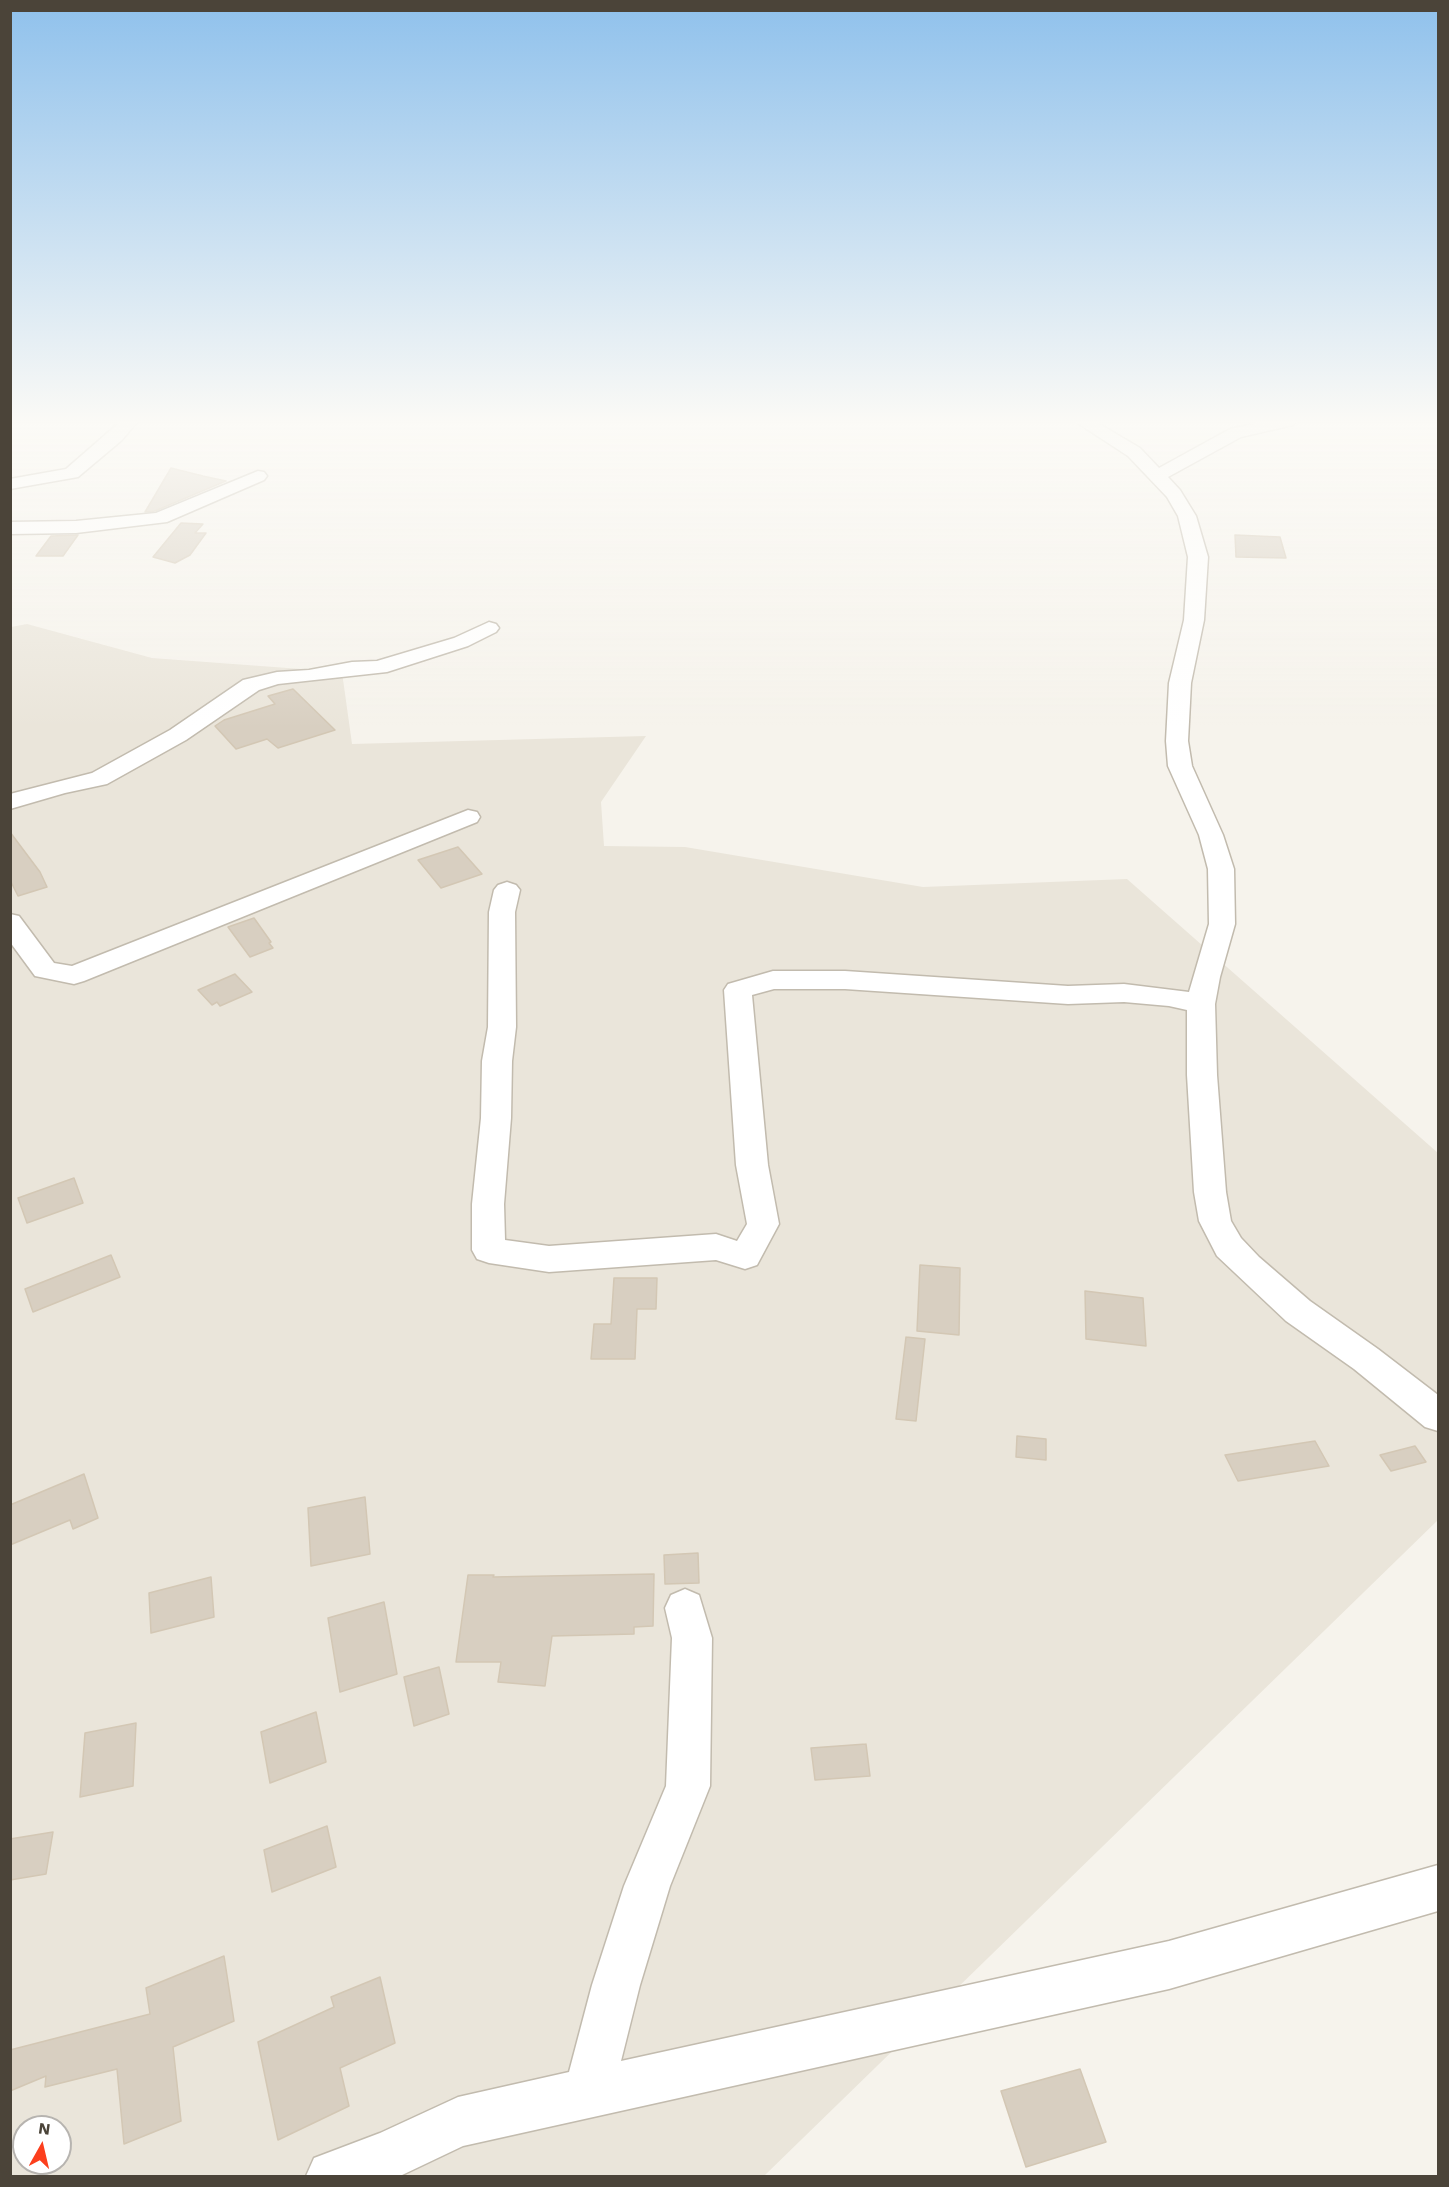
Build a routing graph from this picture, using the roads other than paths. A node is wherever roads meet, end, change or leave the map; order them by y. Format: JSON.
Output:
{"nodes":[{"id":1,"x":103,"y":524,"type":"edge"},
{"id":2,"x":1189,"y":524,"type":"edge"},
{"id":3,"x":10,"y":528,"type":"edge"},
{"id":4,"x":489,"y":628,"type":"dead end"},
{"id":5,"x":10,"y":802,"type":"edge"},
{"id":6,"x":468,"y":817,"type":"dead end"},
{"id":7,"x":507,"y":890,"type":"dead end"},
{"id":8,"x":10,"y":922,"type":"edge"},
{"id":9,"x":1202,"y":1004,"type":"junction"},
{"id":10,"x":1438,"y":1416,"type":"edge"},
{"id":11,"x":685,"y":1608,"type":"dead end"},
{"id":12,"x":1438,"y":1888,"type":"edge"},
{"id":13,"x":588,"y":2094,"type":"junction"},
{"id":14,"x":332,"y":2176,"type":"edge"}],
"edges":[{"from":1,"to":3,"type":"street"},
{"from":2,"to":9,"type":"street"},
{"from":4,"to":5,"type":"street"},
{"from":6,"to":8,"type":"street"},
{"from":7,"to":9,"type":"street"},
{"from":9,"to":10,"type":"street"},
{"from":11,"to":13,"type":"street"},
{"from":12,"to":13,"type":"street"},
{"from":13,"to":14,"type":"street"}]}
